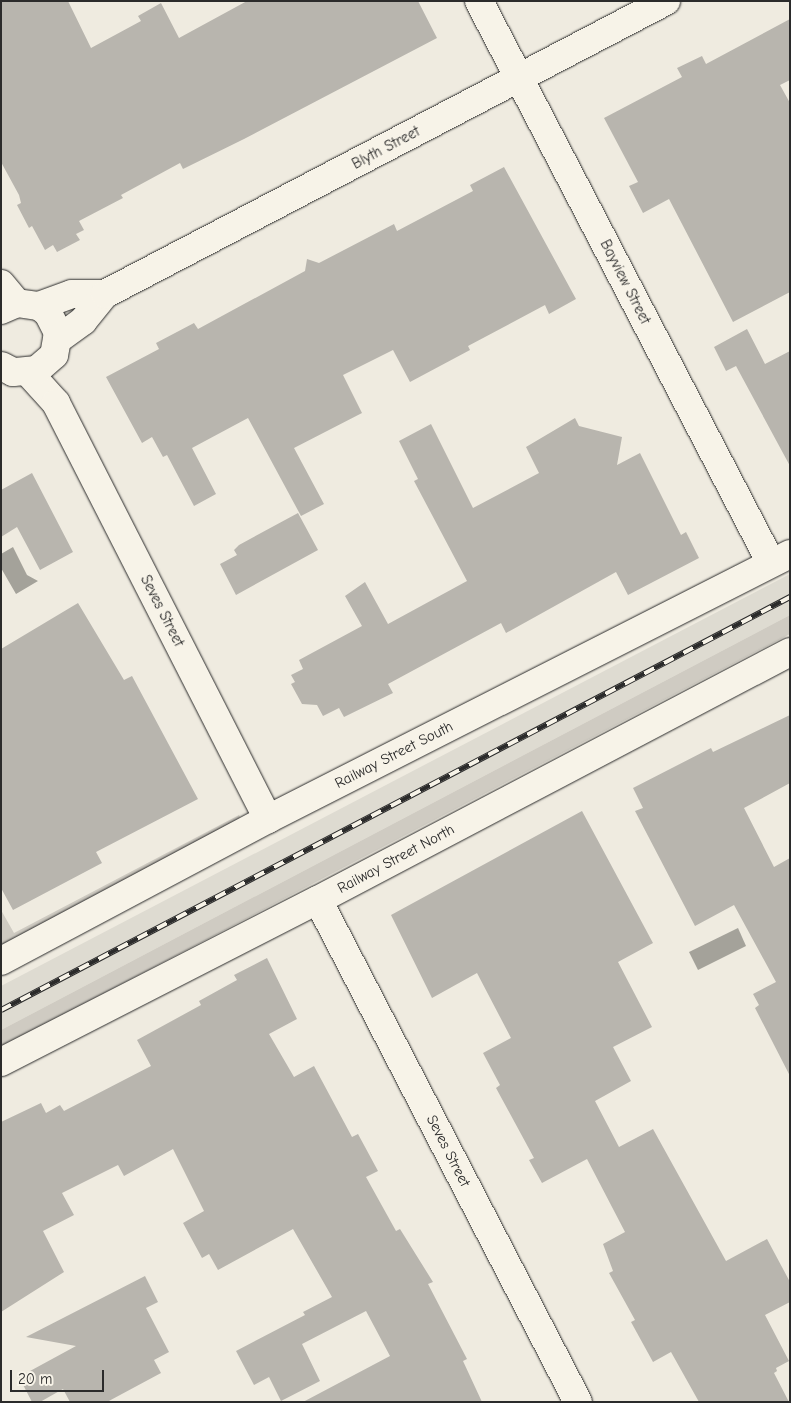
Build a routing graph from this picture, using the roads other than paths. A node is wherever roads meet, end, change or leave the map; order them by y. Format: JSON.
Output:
{"nodes":[{"id":1,"x":479,"y":1,"type":"edge"},
{"id":2,"x":666,"y":1,"type":"edge"},
{"id":3,"x":519,"y":78,"type":"junction"},
{"id":4,"x":105,"y":294,"type":"junction"},
{"id":5,"x":15,"y":301,"type":"edge"},
{"id":6,"x":24,"y":363,"type":"edge"},
{"id":7,"x":780,"y":558,"type":"edge"},
{"id":8,"x":790,"y":652,"type":"edge"},
{"id":9,"x":268,"y":819,"type":"junction"},
{"id":10,"x":318,"y":900,"type":"junction"},
{"id":11,"x":1,"y":961,"type":"edge"},
{"id":12,"x":1,"y":1062,"type":"edge"},
{"id":13,"x":578,"y":1402,"type":"edge"}],
"edges":[{"from":1,"to":3,"type":"street","name":"Bayview Street"},
{"from":2,"to":3,"type":"street","name":"Blyth Street"},
{"from":3,"to":4,"type":"street","name":"Blyth Street"},
{"from":3,"to":7,"type":"street","name":"Bayview Street"},
{"from":4,"to":5,"type":"street","name":"Blyth Street"},
{"from":4,"to":6,"type":"street","name":"Blyth Street"},
{"from":5,"to":6,"type":"street","name":"Seves Street"},
{"from":6,"to":9,"type":"street","name":"Seves Street"},
{"from":7,"to":9,"type":"street","name":"Railway Street South"},
{"from":8,"to":10,"type":"street","name":"Railway Street North"},
{"from":9,"to":11,"type":"street","name":"Railway Street South"},
{"from":10,"to":12,"type":"street","name":"Railway Street North"},
{"from":10,"to":13,"type":"street","name":"Seves Street"}]}
